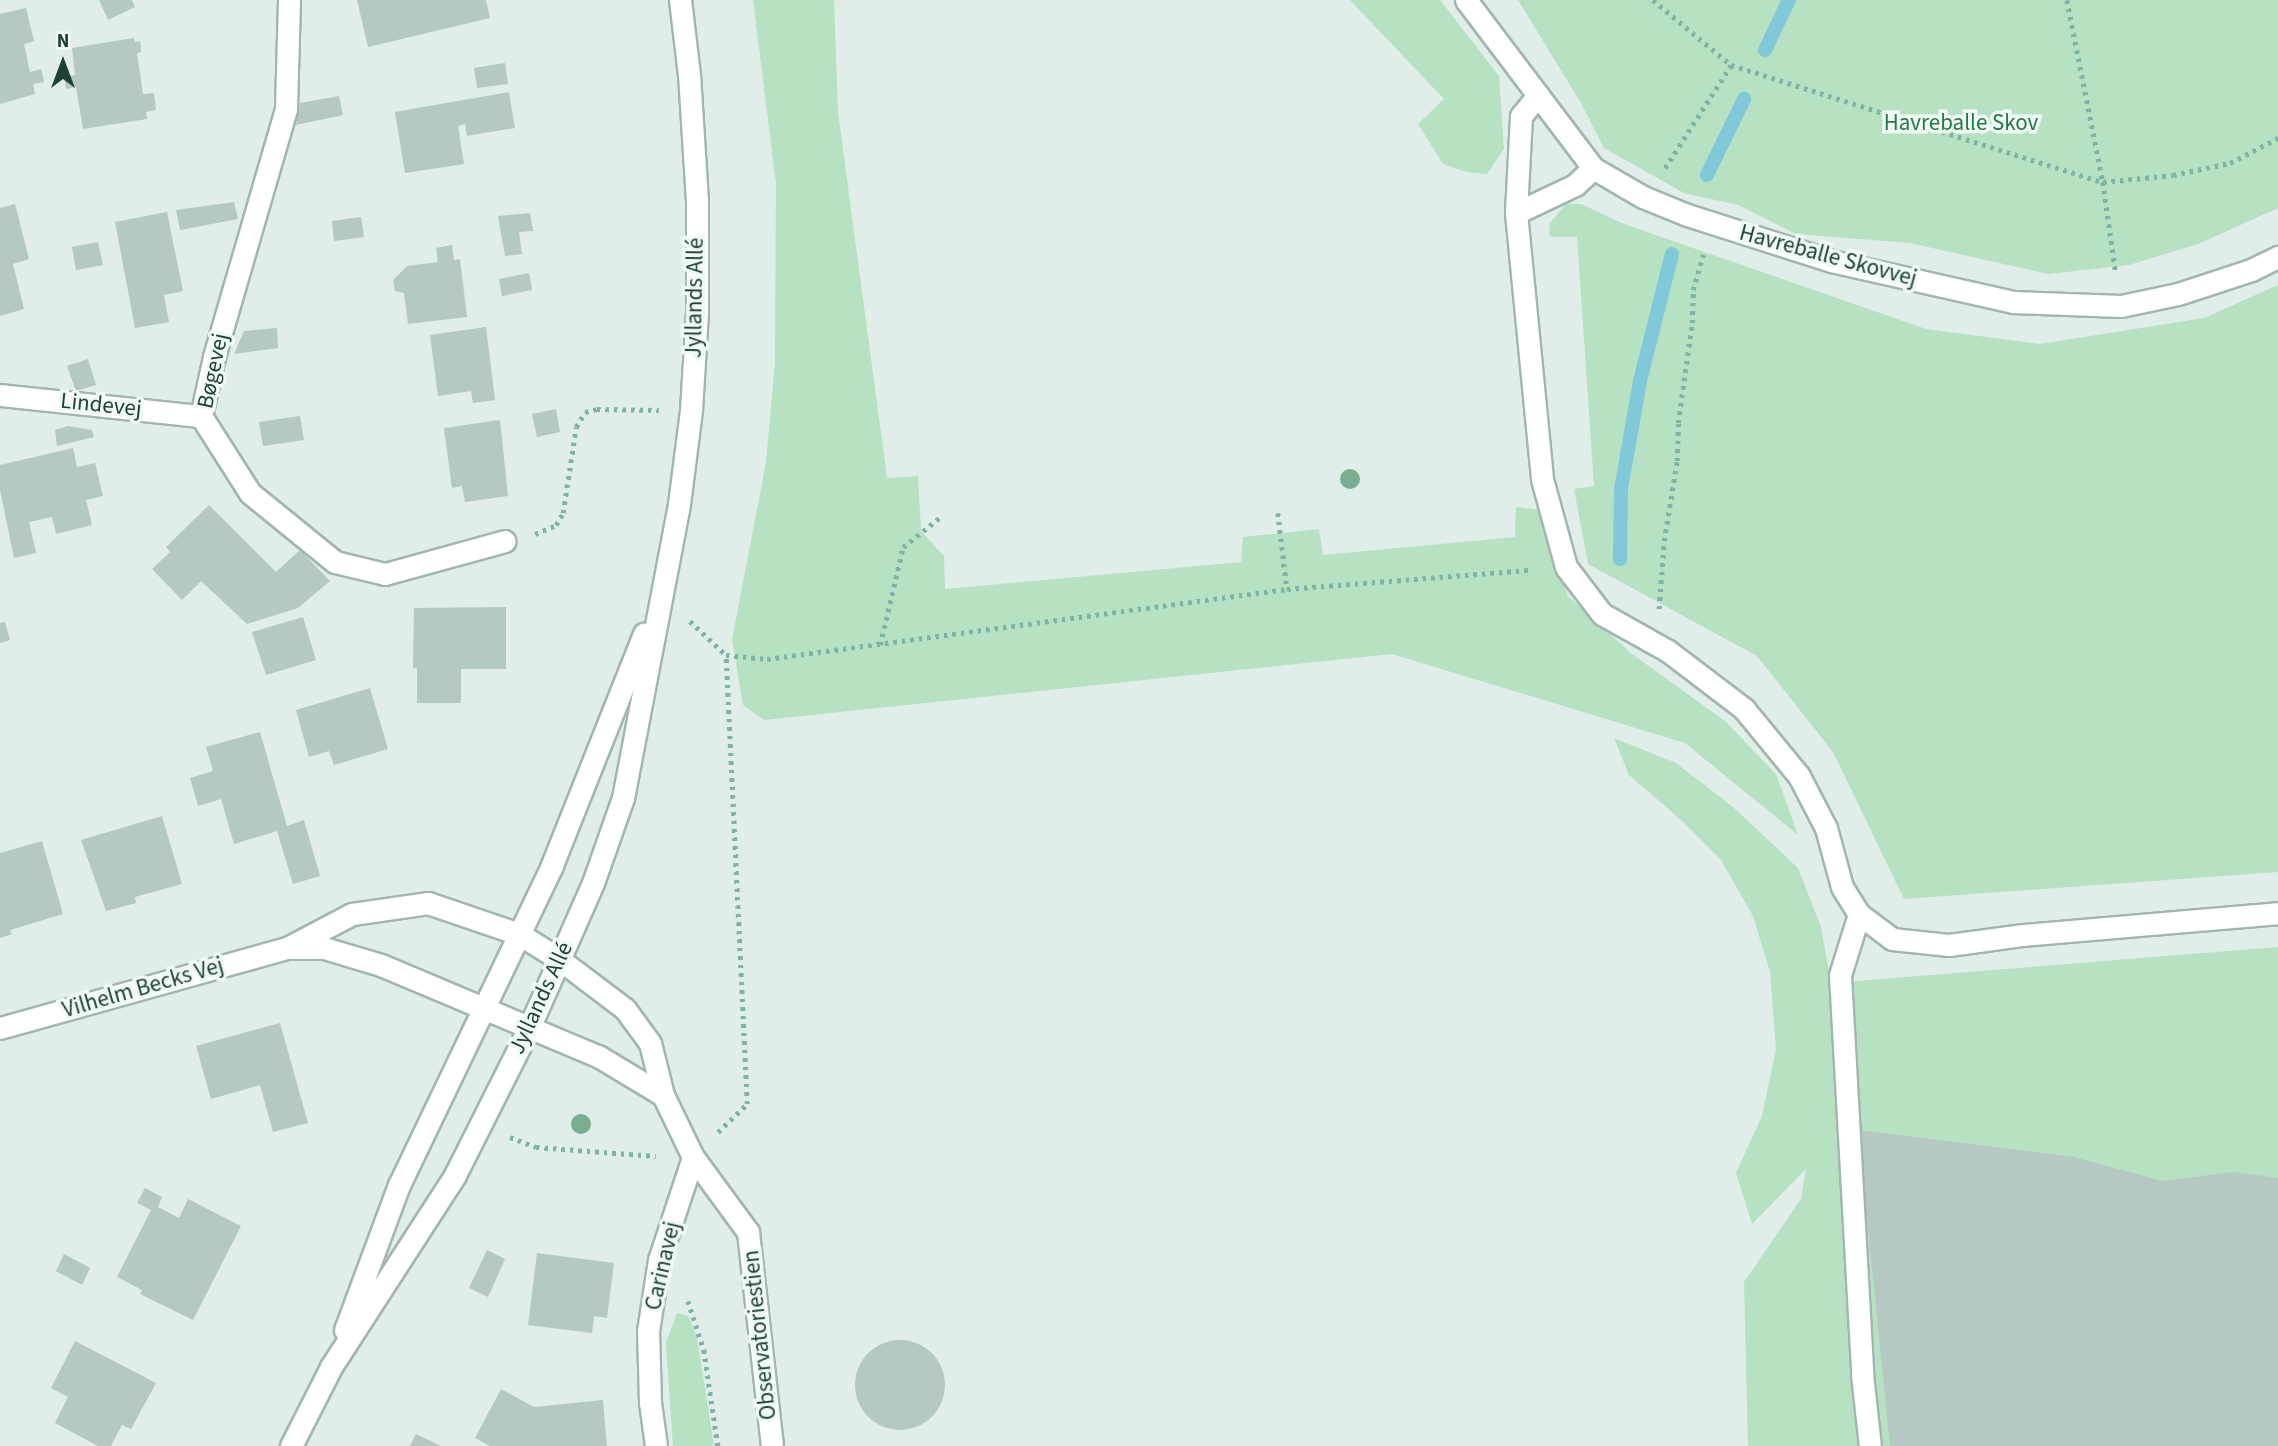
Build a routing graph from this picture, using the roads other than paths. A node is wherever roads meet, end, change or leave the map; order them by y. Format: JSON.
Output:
{"nodes":[{"id":1,"x":289,"y":0,"type":"edge"},
{"id":2,"x":680,"y":0,"type":"edge"},
{"id":3,"x":1466,"y":0,"type":"edge"},
{"id":4,"x":1538,"y":95,"type":"junction"},
{"id":5,"x":1593,"y":168,"type":"junction"},
{"id":6,"x":1516,"y":213,"type":"junction"},
{"id":7,"x":2278,"y":257,"type":"edge"},
{"id":8,"x":0,"y":396,"type":"edge"},
{"id":9,"x":201,"y":416,"type":"junction"},
{"id":10,"x":505,"y":541,"type":"road end"},
{"id":11,"x":661,"y":593,"type":"junction"},
{"id":12,"x":2278,"y":913,"type":"edge"},
{"id":13,"x":1859,"y":914,"type":"junction"},
{"id":14,"x":519,"y":934,"type":"junction"},
{"id":15,"x":287,"y":948,"type":"junction"},
{"id":16,"x":559,"y":959,"type":"junction"},
{"id":17,"x":484,"y":1008,"type":"junction"},
{"id":18,"x":0,"y":1028,"type":"edge"},
{"id":19,"x":529,"y":1028,"type":"junction"},
{"id":20,"x":663,"y":1095,"type":"junction"},
{"id":21,"x":693,"y":1157,"type":"junction"},
{"id":22,"x":331,"y":1367,"type":"junction"},
{"id":23,"x":291,"y":1446,"type":"edge"},
{"id":24,"x":656,"y":1446,"type":"edge"},
{"id":25,"x":772,"y":1446,"type":"edge"},
{"id":26,"x":1870,"y":1446,"type":"edge"}],
"edges":[{"from":1,"to":9,"type":"street","name":"Bøgevej"},
{"from":2,"to":11,"type":"street","name":"Jyllands Allé"},
{"from":3,"to":4,"type":"street","name":"Havreballe Skovvej"},
{"from":4,"to":5,"type":"street","name":"Havreballe Skovvej"},
{"from":4,"to":6,"type":"street"},
{"from":5,"to":6,"type":"street"},
{"from":5,"to":7,"type":"street","name":"Havreballe Skovvej"},
{"from":6,"to":13,"type":"street"},
{"from":8,"to":9,"type":"street","name":"Lindevej"},
{"from":9,"to":10,"type":"street","name":"Bøgevej"},
{"from":11,"to":14,"type":"street","name":"Jyllands Allé"},
{"from":11,"to":16,"type":"street","name":"Jyllands Allé"},
{"from":12,"to":13,"type":"street"},
{"from":13,"to":26,"type":"street"},
{"from":14,"to":15,"type":"street","name":"Vilhelm Becks Vej"},
{"from":14,"to":16,"type":"street","name":"Vilhelm Becks Vej"},
{"from":14,"to":17,"type":"street","name":"Jyllands Allé"},
{"from":15,"to":17,"type":"street","name":"Vilhelm Becks Vej"},
{"from":15,"to":18,"type":"street","name":"Vilhelm Becks Vej"},
{"from":16,"to":19,"type":"street","name":"Jyllands Allé"},
{"from":16,"to":20,"type":"street"},
{"from":17,"to":19,"type":"street","name":"Vilhelm Becks Vej"},
{"from":17,"to":22,"type":"street","name":"Jyllands Allé"},
{"from":19,"to":20,"type":"street"},
{"from":19,"to":22,"type":"street","name":"Jyllands Allé"},
{"from":20,"to":21,"type":"street"},
{"from":21,"to":24,"type":"street","name":"Carinavej"},
{"from":21,"to":25,"type":"street","name":"Observatoriestien"},
{"from":22,"to":23,"type":"street","name":"Jyllands Allé"}]}
